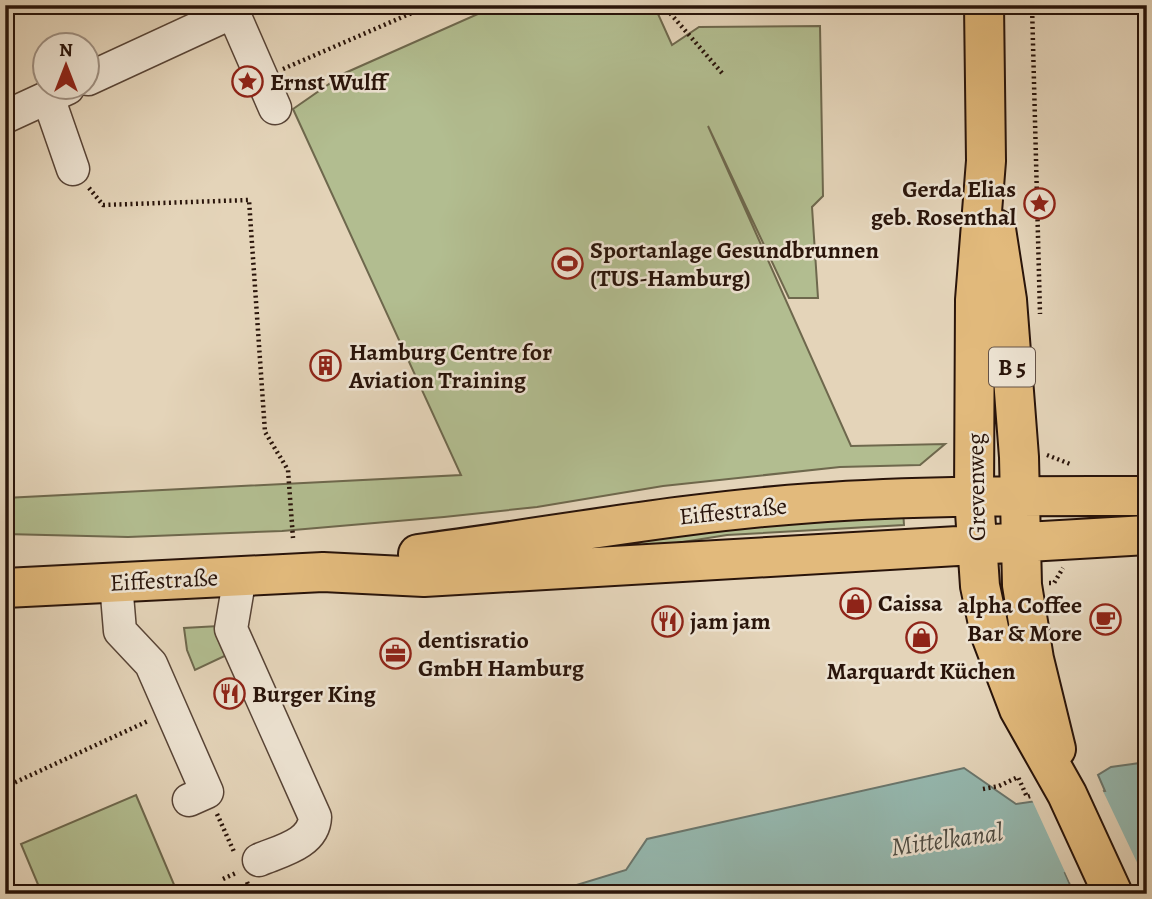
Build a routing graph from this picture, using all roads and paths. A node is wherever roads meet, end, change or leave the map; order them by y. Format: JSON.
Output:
{"nodes":[{"id":1,"x":430,"y":5,"type":"edge"},
{"id":2,"x":663,"y":5,"type":"edge"},
{"id":3,"x":984,"y":5,"type":"edge"},
{"id":4,"x":1032,"y":5,"type":"edge"},
{"id":5,"x":232,"y":8,"type":"edge"},
{"id":6,"x":291,"y":66,"type":"dead end"},
{"id":7,"x":102,"y":72,"type":"edge"},
{"id":8,"x":722,"y":73,"type":"dead end"},
{"id":9,"x":37,"y":102,"type":"edge"},
{"id":10,"x":61,"y":102,"type":"edge"},
{"id":11,"x":275,"y":108,"type":"dead end"},
{"id":12,"x":5,"y":117,"type":"edge"},
{"id":13,"x":986,"y":161,"type":"junction"},
{"id":14,"x":73,"y":169,"type":"joint"},
{"id":15,"x":1041,"y":328,"type":"dead end"},
{"id":16,"x":1045,"y":444,"type":"dead end"},
{"id":17,"x":1049,"y":454,"type":"junction"},
{"id":18,"x":1036,"y":457,"type":"dead end"},
{"id":19,"x":1072,"y":473,"type":"dead end"},
{"id":20,"x":1147,"y":496,"type":"edge"},
{"id":21,"x":974,"y":497,"type":"junction"},
{"id":22,"x":1019,"y":497,"type":"junction"},
{"id":23,"x":1147,"y":535,"type":"edge"},
{"id":24,"x":293,"y":538,"type":"dead end"},
{"id":25,"x":1019,"y":543,"type":"junction"},
{"id":26,"x":975,"y":545,"type":"junction"},
{"id":27,"x":323,"y":572,"type":"junction"},
{"id":28,"x":240,"y":576,"type":"junction"},
{"id":29,"x":116,"y":583,"type":"junction"},
{"id":30,"x":5,"y":588,"type":"edge"},
{"id":31,"x":171,"y":711,"type":"junction"},
{"id":32,"x":5,"y":787,"type":"edge"},
{"id":33,"x":983,"y":789,"type":"dead end"},
{"id":34,"x":1067,"y":794,"type":"junction"},
{"id":35,"x":198,"y":796,"type":"joint"},
{"id":36,"x":1030,"y":796,"type":"dead end"},
{"id":37,"x":251,"y":865,"type":"junction"},
{"id":38,"x":223,"y":879,"type":"dead end"},
{"id":39,"x":1110,"y":887,"type":"edge"},
{"id":40,"x":252,"y":894,"type":"edge"}],
"edges":[{"from":1,"to":6,"type":"path"},
{"from":2,"to":8,"type":"path"},
{"from":3,"to":13,"type":"main road","name":"Grevenweg","number":"B 5"},
{"from":4,"to":15,"type":"path"},
{"from":5,"to":7,"type":"street"},
{"from":5,"to":11,"type":"street"},
{"from":9,"to":12,"type":"street"},
{"from":10,"to":14,"type":"street"},
{"from":13,"to":21,"type":"main road","name":"Grevenweg","number":"B 5"},
{"from":13,"to":22,"type":"main road","name":"Grevenweg","number":"B 5"},
{"from":14,"to":24,"type":"path"},
{"from":16,"to":17,"type":"path"},
{"from":17,"to":18,"type":"path"},
{"from":17,"to":19,"type":"path"},
{"from":20,"to":22,"type":"main road","name":"Eiffestraße"},
{"from":21,"to":22,"type":"main road","name":"Eiffestraße"},
{"from":21,"to":26,"type":"main road","name":"Grevenweg","number":"B 5"},
{"from":21,"to":27,"type":"main road","name":"Eiffestraße"},
{"from":22,"to":25,"type":"main road","name":"Grevenweg","number":"B 5"},
{"from":23,"to":25,"type":"main road","name":"Eiffestraße"},
{"from":25,"to":26,"type":"main road","name":"Eiffestraße"},
{"from":25,"to":34,"type":"main road","name":"Grevenweg"},
{"from":26,"to":27,"type":"main road","name":"Eiffestraße"},
{"from":26,"to":34,"type":"main road","name":"Grevenweg"},
{"from":27,"to":28,"type":"main road","name":"Eiffestraße"},
{"from":28,"to":29,"type":"main road","name":"Eiffestraße"},
{"from":28,"to":37,"type":"street"},
{"from":29,"to":30,"type":"main road","name":"Eiffestraße"},
{"from":29,"to":31,"type":"street"},
{"from":31,"to":32,"type":"path"},
{"from":31,"to":35,"type":"street"},
{"from":33,"to":36,"type":"path"},
{"from":34,"to":39,"type":"main road","name":"Grevenweg"},
{"from":35,"to":37,"type":"path"},
{"from":37,"to":38,"type":"path"},
{"from":37,"to":40,"type":"path"}]}
